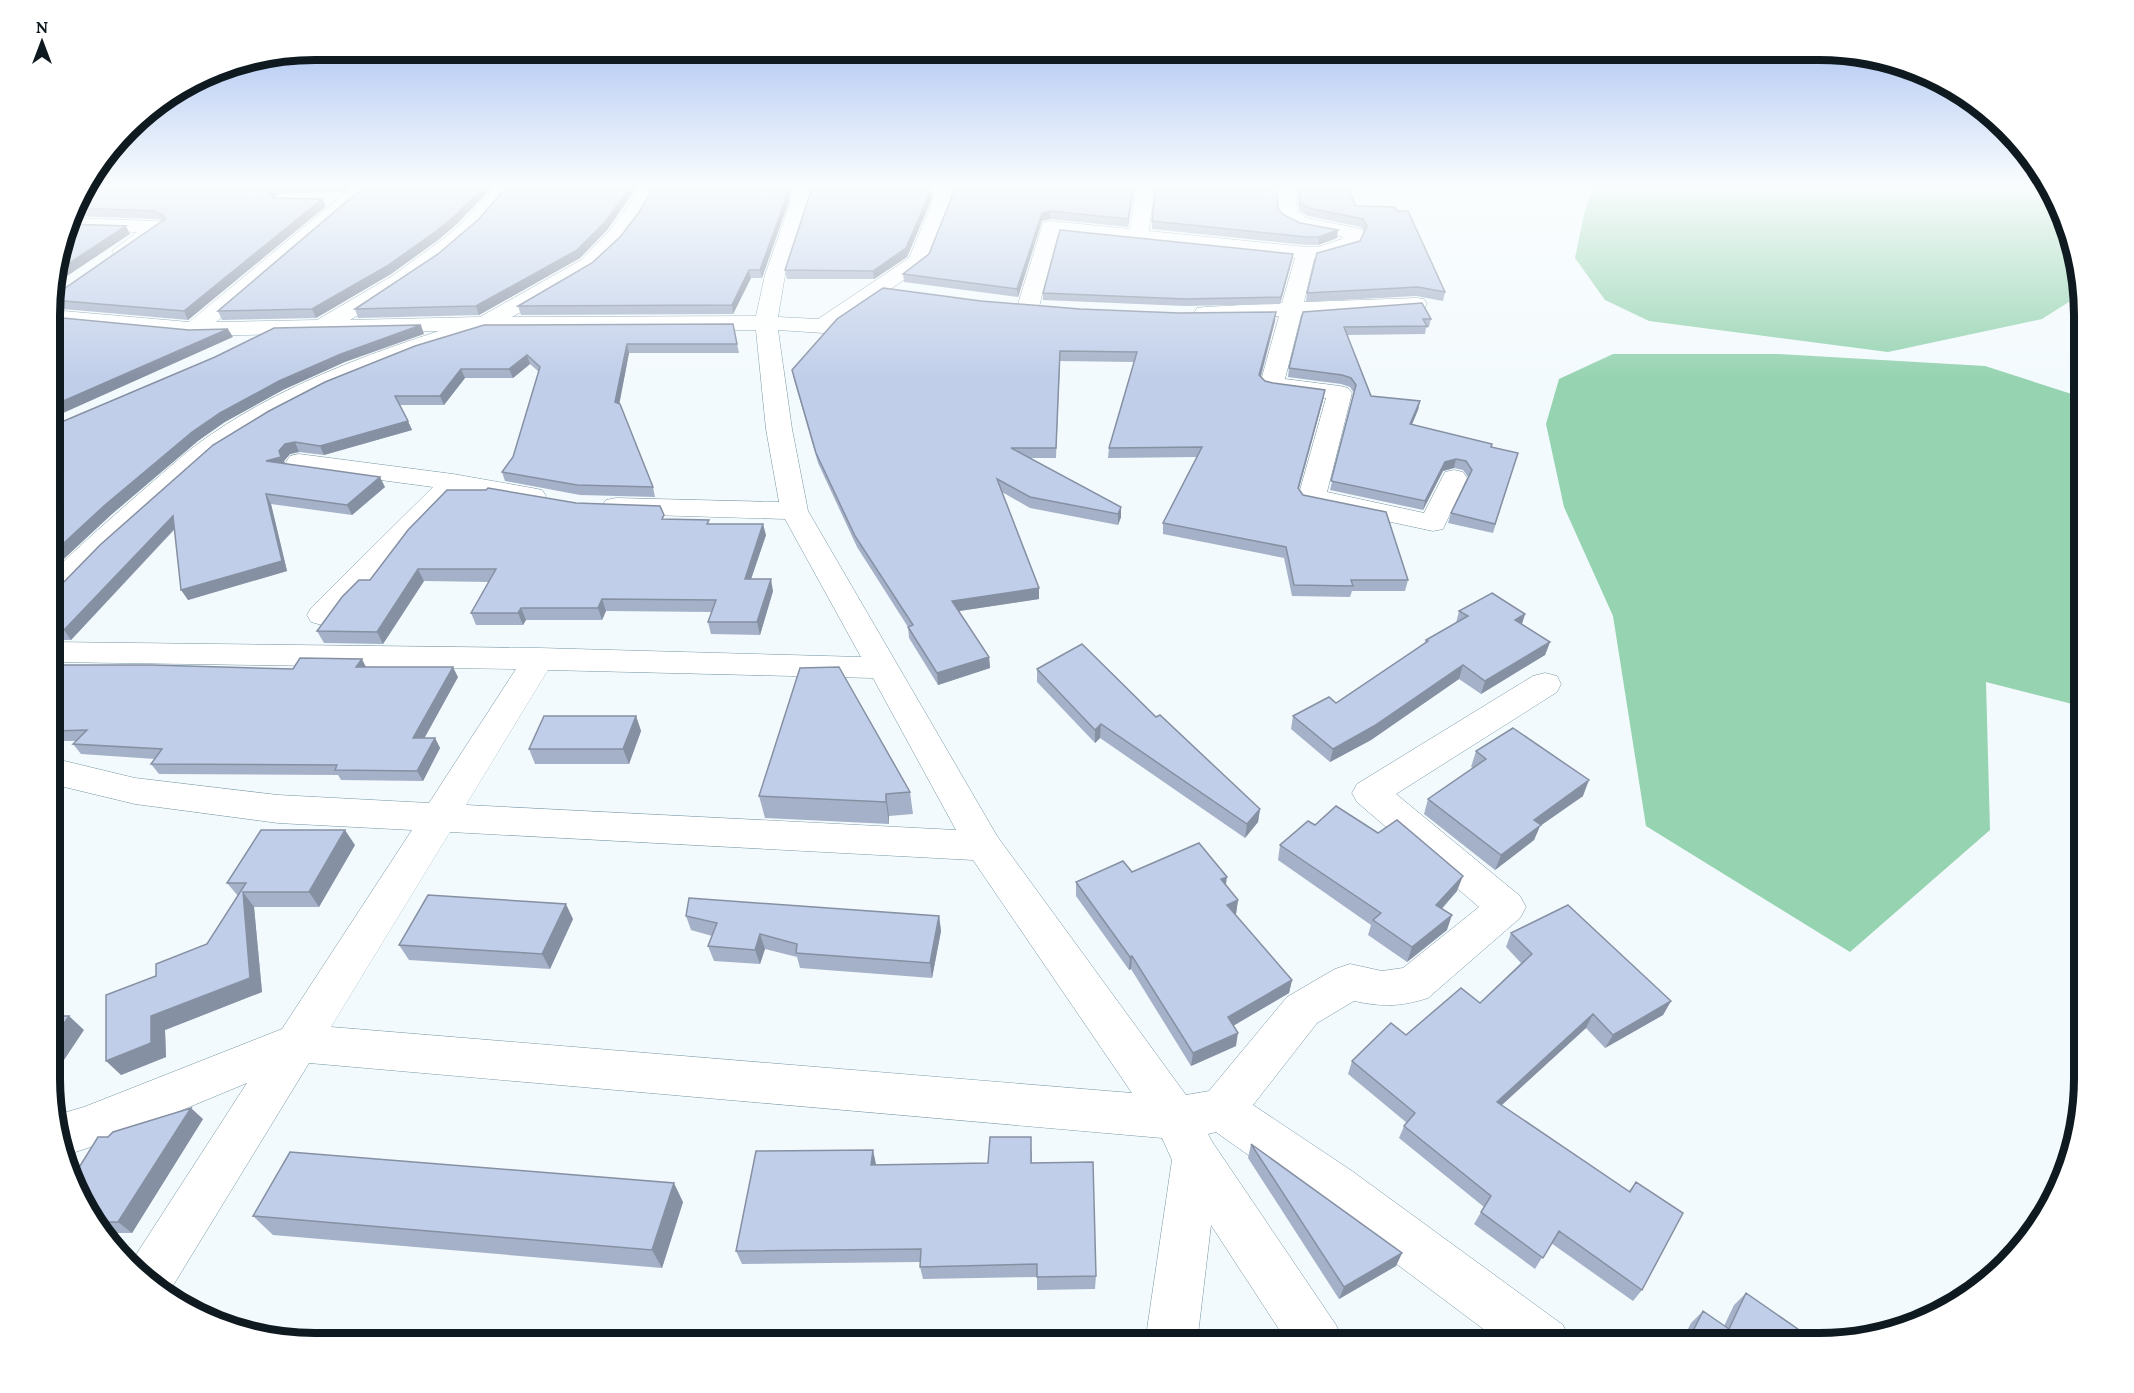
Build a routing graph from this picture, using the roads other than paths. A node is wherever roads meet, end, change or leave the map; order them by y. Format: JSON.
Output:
{"nodes":[{"id":1,"x":125,"y":249,"type":"edge"},
{"id":2,"x":289,"y":249,"type":"edge"},
{"id":3,"x":446,"y":249,"type":"edge"},
{"id":4,"x":602,"y":249,"type":"edge"},
{"id":5,"x":784,"y":249,"type":"edge"},
{"id":6,"x":923,"y":249,"type":"edge"},
{"id":7,"x":1044,"y":249,"type":"edge"},
{"id":8,"x":1269,"y":249,"type":"edge"},
{"id":9,"x":1332,"y":249,"type":"edge"},
{"id":10,"x":1306,"y":253,"type":"junction"},
{"id":11,"x":109,"y":260,"type":"edge"},
{"id":12,"x":881,"y":288,"type":"junction"},
{"id":13,"x":911,"y":293,"type":"edge"},
{"id":14,"x":1416,"y":304,"type":"edge"},
{"id":15,"x":1006,"y":305,"type":"edge"},
{"id":16,"x":1028,"y":308,"type":"junction"},
{"id":17,"x":1051,"y":309,"type":"edge"},
{"id":18,"x":1290,"y":311,"type":"junction"},
{"id":19,"x":1189,"y":314,"type":"edge"},
{"id":20,"x":60,"y":317,"type":"edge"},
{"id":21,"x":766,"y":323,"type":"junction"},
{"id":22,"x":485,"y":324,"type":"junction"},
{"id":23,"x":324,"y":326,"type":"junction"},
{"id":24,"x":194,"y":329,"type":"junction"},
{"id":25,"x":229,"y":350,"type":"edge"},
{"id":26,"x":298,"y":462,"type":"dead end"},
{"id":27,"x":1454,"y":478,"type":"dead end"},
{"id":28,"x":453,"y":482,"type":"junction"},
{"id":29,"x":557,"y":501,"type":"edge"},
{"id":30,"x":592,"y":505,"type":"edge"},
{"id":31,"x":794,"y":511,"type":"junction"},
{"id":32,"x":60,"y":582,"type":"edge"},
{"id":33,"x":322,"y":615,"type":"dead end"},
{"id":34,"x":60,"y":652,"type":"edge"},
{"id":35,"x":539,"y":659,"type":"junction"},
{"id":36,"x":882,"y":668,"type":"junction"},
{"id":37,"x":1545,"y":684,"type":"dead end"},
{"id":38,"x":60,"y":773,"type":"edge"},
{"id":39,"x":440,"y":816,"type":"junction"},
{"id":40,"x":984,"y":846,"type":"junction"},
{"id":41,"x":296,"y":1043,"type":"junction"},
{"id":42,"x":1222,"y":1110,"type":"junction"},
{"id":43,"x":66,"y":1133,"type":"edge"},
{"id":44,"x":1186,"y":1138,"type":"junction"},
{"id":45,"x":152,"y":1274,"type":"edge"},
{"id":46,"x":1172,"y":1333,"type":"edge"},
{"id":47,"x":1312,"y":1333,"type":"edge"},
{"id":48,"x":1531,"y":1333,"type":"edge"}],
"edges":[{"from":1,"to":11,"type":"street"},
{"from":2,"to":24,"type":"street"},
{"from":3,"to":23,"type":"street"},
{"from":4,"to":22,"type":"street"},
{"from":5,"to":21,"type":"street"},
{"from":6,"to":12,"type":"street"},
{"from":7,"to":16,"type":"street"},
{"from":8,"to":10,"type":"street"},
{"from":9,"to":10,"type":"street"},
{"from":10,"to":18,"type":"street"},
{"from":12,"to":13,"type":"street"},
{"from":12,"to":21,"type":"street"},
{"from":14,"to":18,"type":"street"},
{"from":15,"to":16,"type":"street"},
{"from":16,"to":17,"type":"street"},
{"from":18,"to":19,"type":"street"},
{"from":18,"to":27,"type":"street"},
{"from":20,"to":24,"type":"street"},
{"from":21,"to":22,"type":"street"},
{"from":21,"to":31,"type":"street"},
{"from":22,"to":23,"type":"street"},
{"from":22,"to":32,"type":"street"},
{"from":23,"to":24,"type":"street"},
{"from":23,"to":25,"type":"street"},
{"from":26,"to":28,"type":"street"},
{"from":28,"to":29,"type":"street"},
{"from":28,"to":33,"type":"street"},
{"from":30,"to":31,"type":"street"},
{"from":31,"to":36,"type":"street"},
{"from":34,"to":35,"type":"street"},
{"from":35,"to":36,"type":"street"},
{"from":35,"to":39,"type":"street"},
{"from":36,"to":40,"type":"street"},
{"from":37,"to":42,"type":"street"},
{"from":38,"to":39,"type":"street"},
{"from":39,"to":40,"type":"street"},
{"from":39,"to":41,"type":"street"},
{"from":40,"to":44,"type":"street"},
{"from":41,"to":43,"type":"street"},
{"from":41,"to":44,"type":"street"},
{"from":41,"to":45,"type":"street"},
{"from":42,"to":44,"type":"street"},
{"from":42,"to":48,"type":"street"},
{"from":44,"to":46,"type":"street"},
{"from":44,"to":47,"type":"street"}]}
